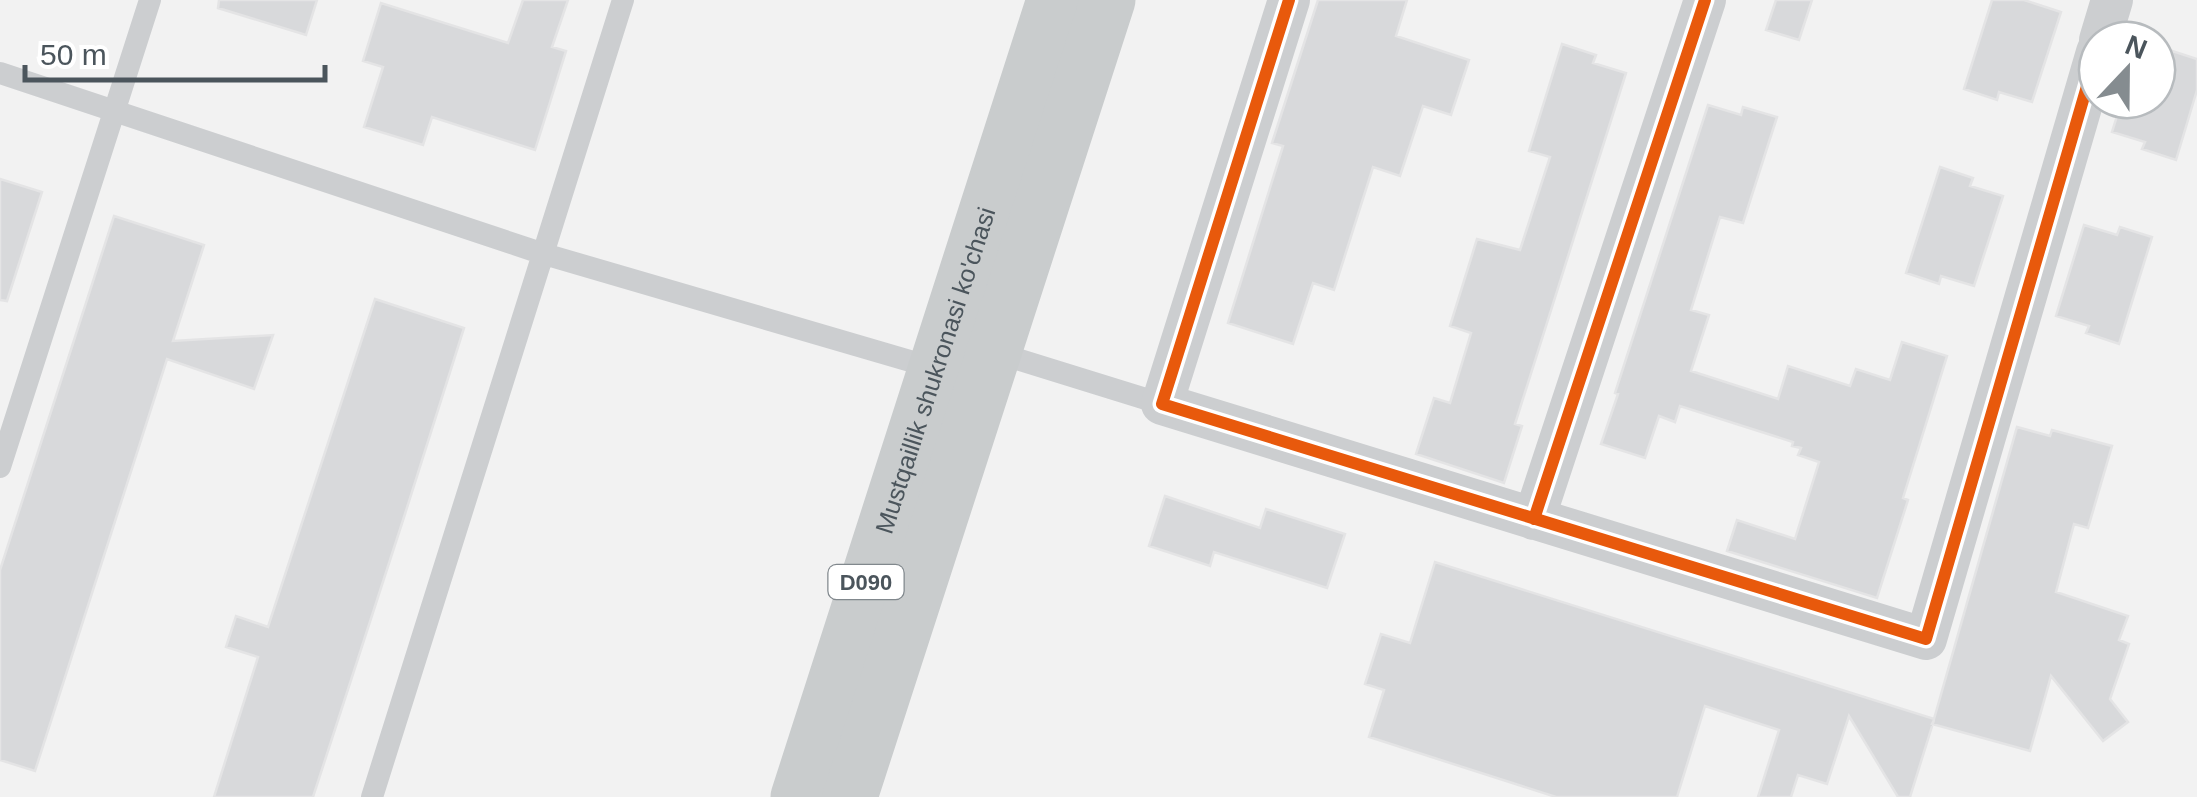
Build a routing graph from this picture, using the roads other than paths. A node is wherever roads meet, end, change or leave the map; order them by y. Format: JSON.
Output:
{"nodes":[{"id":1,"x":150,"y":0,"type":"edge"},
{"id":2,"x":622,"y":0,"type":"edge"},
{"id":3,"x":1054,"y":0,"type":"edge"},
{"id":4,"x":1108,"y":0,"type":"edge"},
{"id":5,"x":1290,"y":0,"type":"edge"},
{"id":6,"x":1704,"y":0,"type":"edge"},
{"id":7,"x":0,"y":74,"type":"edge"},
{"id":8,"x":115,"y":112,"type":"junction"},
{"id":9,"x":2077,"y":120,"type":"edge"},
{"id":10,"x":544,"y":254,"type":"junction"},
{"id":11,"x":994,"y":352,"type":"junction"},
{"id":12,"x":934,"y":368,"type":"junction"},
{"id":13,"x":1162,"y":404,"type":"junction"},
{"id":14,"x":0,"y":466,"type":"edge"},
{"id":15,"x":1534,"y":519,"type":"junction"},
{"id":16,"x":372,"y":797,"type":"edge"},
{"id":17,"x":798,"y":797,"type":"edge"},
{"id":18,"x":850,"y":797,"type":"edge"}],
"edges":[{"from":1,"to":8,"type":"lane"},
{"from":2,"to":10,"type":"lane"},
{"from":3,"to":12,"type":"main road","name":"Mustqaillik shukronasi ko'chasi","number":"D090"},
{"from":4,"to":11,"type":"main road","name":"Mustqaillik shukronasi ko'chasi","number":"D090"},
{"from":5,"to":13,"type":"street"},
{"from":6,"to":15,"type":"street"},
{"from":7,"to":8,"type":"lane"},
{"from":8,"to":10,"type":"lane"},
{"from":8,"to":14,"type":"lane"},
{"from":9,"to":15,"type":"street"},
{"from":10,"to":12,"type":"lane"},
{"from":10,"to":16,"type":"lane"},
{"from":11,"to":13,"type":"lane"},
{"from":11,"to":18,"type":"main road","name":"Mustqaillik shukronasi ko'chasi","number":"D090"},
{"from":12,"to":17,"type":"main road","name":"Mustqaillik shukronasi ko'chasi","number":"D090"},
{"from":13,"to":15,"type":"street"}]}
